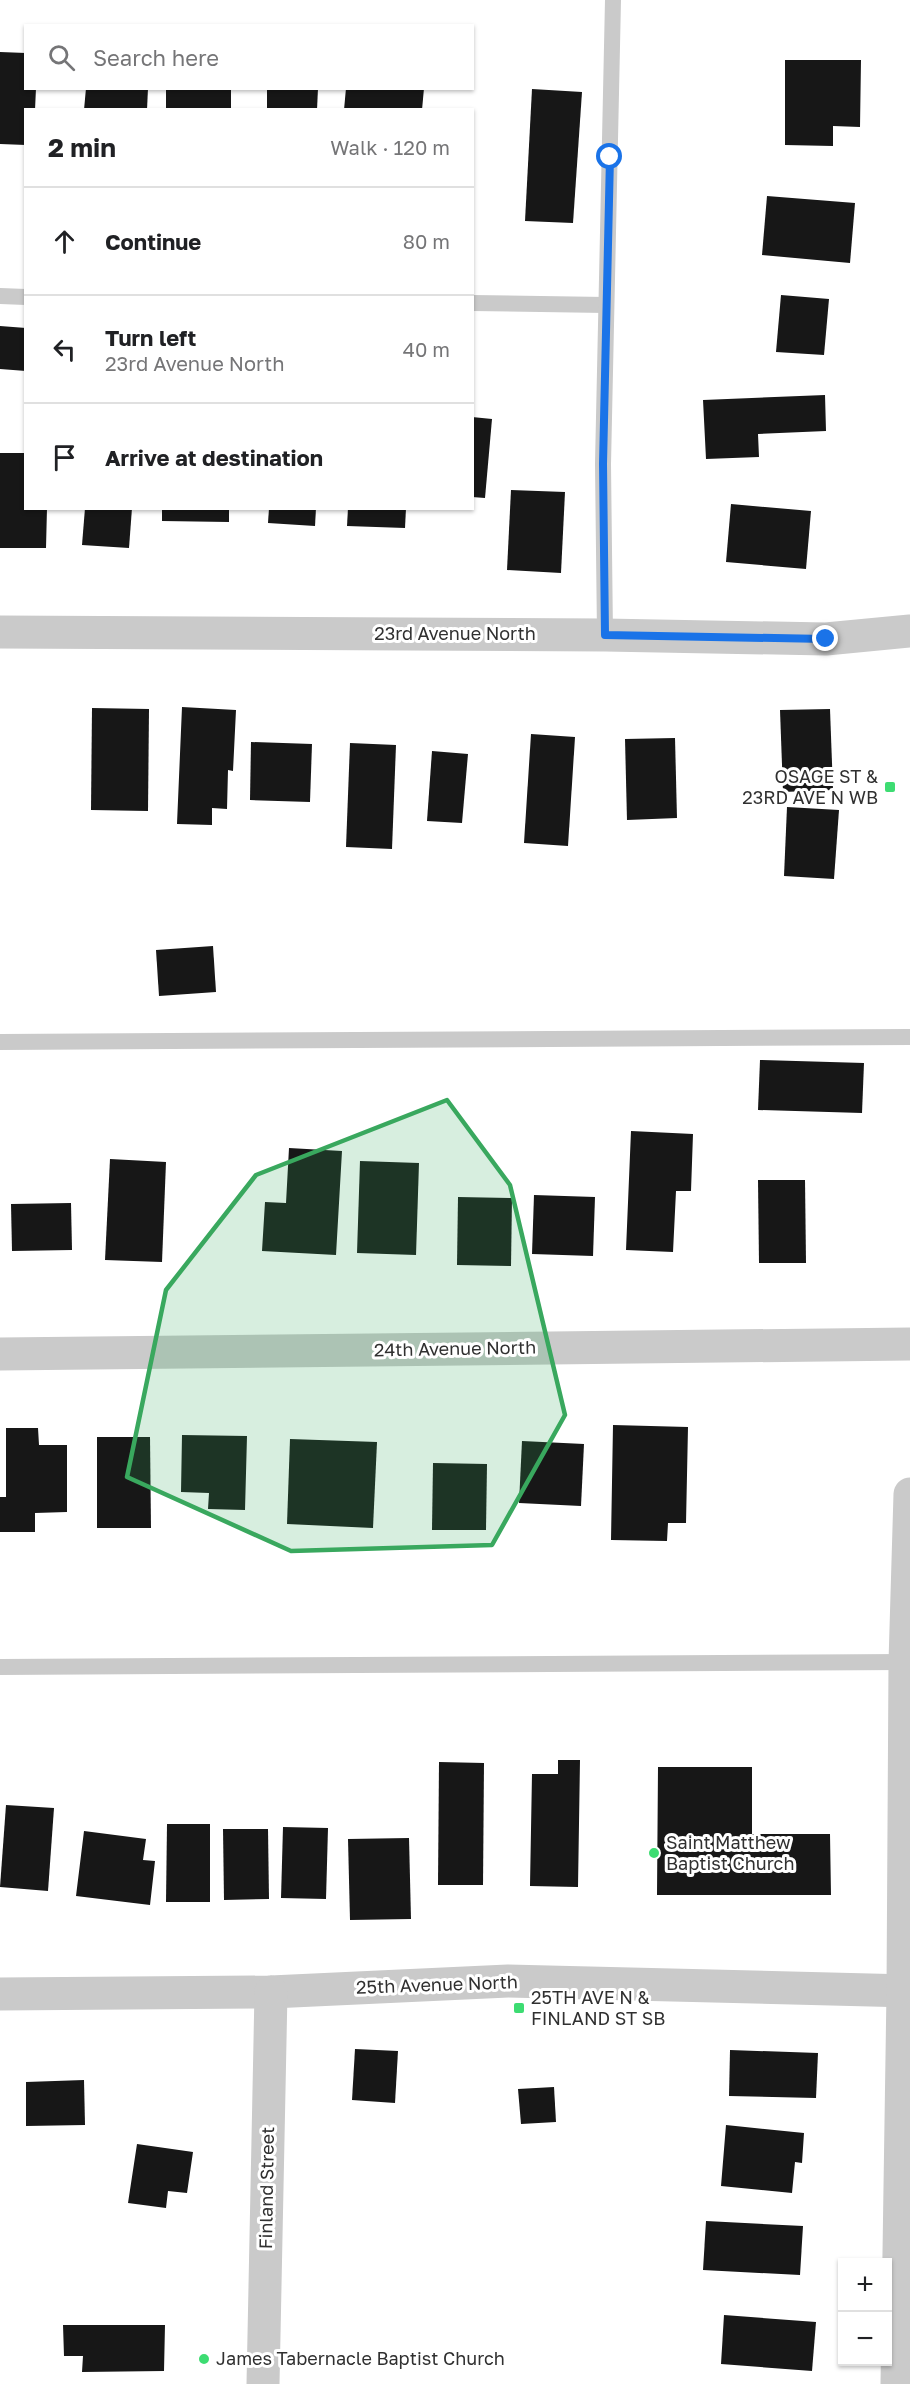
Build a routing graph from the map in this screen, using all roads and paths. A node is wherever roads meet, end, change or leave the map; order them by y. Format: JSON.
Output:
{"nodes":[{"id":1,"x":613,"y":0,"type":"edge"},
{"id":2,"x":0,"y":296,"type":"edge"},
{"id":3,"x":24,"y":297,"type":"edge"},
{"id":4,"x":474,"y":303,"type":"edge"},
{"id":5,"x":606,"y":305,"type":"junction"},
{"id":6,"x":910,"y":631,"type":"edge"},
{"id":7,"x":0,"y":632,"type":"edge"},
{"id":8,"x":605,"y":635,"type":"junction"},
{"id":9,"x":910,"y":1037,"type":"edge"},
{"id":10,"x":0,"y":1042,"type":"edge"},
{"id":11,"x":910,"y":1344,"type":"edge"},
{"id":12,"x":0,"y":1354,"type":"edge"},
{"id":13,"x":910,"y":1494,"type":"edge"},
{"id":14,"x":905,"y":1662,"type":"junction"},
{"id":15,"x":0,"y":1667,"type":"edge"},
{"id":16,"x":907,"y":1991,"type":"edge"},
{"id":17,"x":271,"y":1992,"type":"junction"},
{"id":18,"x":0,"y":1994,"type":"edge"},
{"id":19,"x":263,"y":2384,"type":"edge"},
{"id":20,"x":897,"y":2384,"type":"edge"}],
"edges":[{"from":1,"to":5,"type":"lane"},
{"from":2,"to":3,"type":"lane"},
{"from":4,"to":5,"type":"lane"},
{"from":5,"to":8,"type":"lane"},
{"from":6,"to":8,"type":"street","name":"23rd Avenue North"},
{"from":7,"to":8,"type":"street","name":"23rd Avenue North"},
{"from":9,"to":10,"type":"lane"},
{"from":11,"to":12,"type":"street","name":"24th Avenue North"},
{"from":13,"to":14,"type":"street"},
{"from":14,"to":15,"type":"lane"},
{"from":14,"to":16,"type":"street"},
{"from":16,"to":17,"type":"street","name":"25th Avenue North"},
{"from":16,"to":20,"type":"street"},
{"from":17,"to":18,"type":"street","name":"25th Avenue North"},
{"from":17,"to":19,"type":"street","name":"Finland Street"}]}
